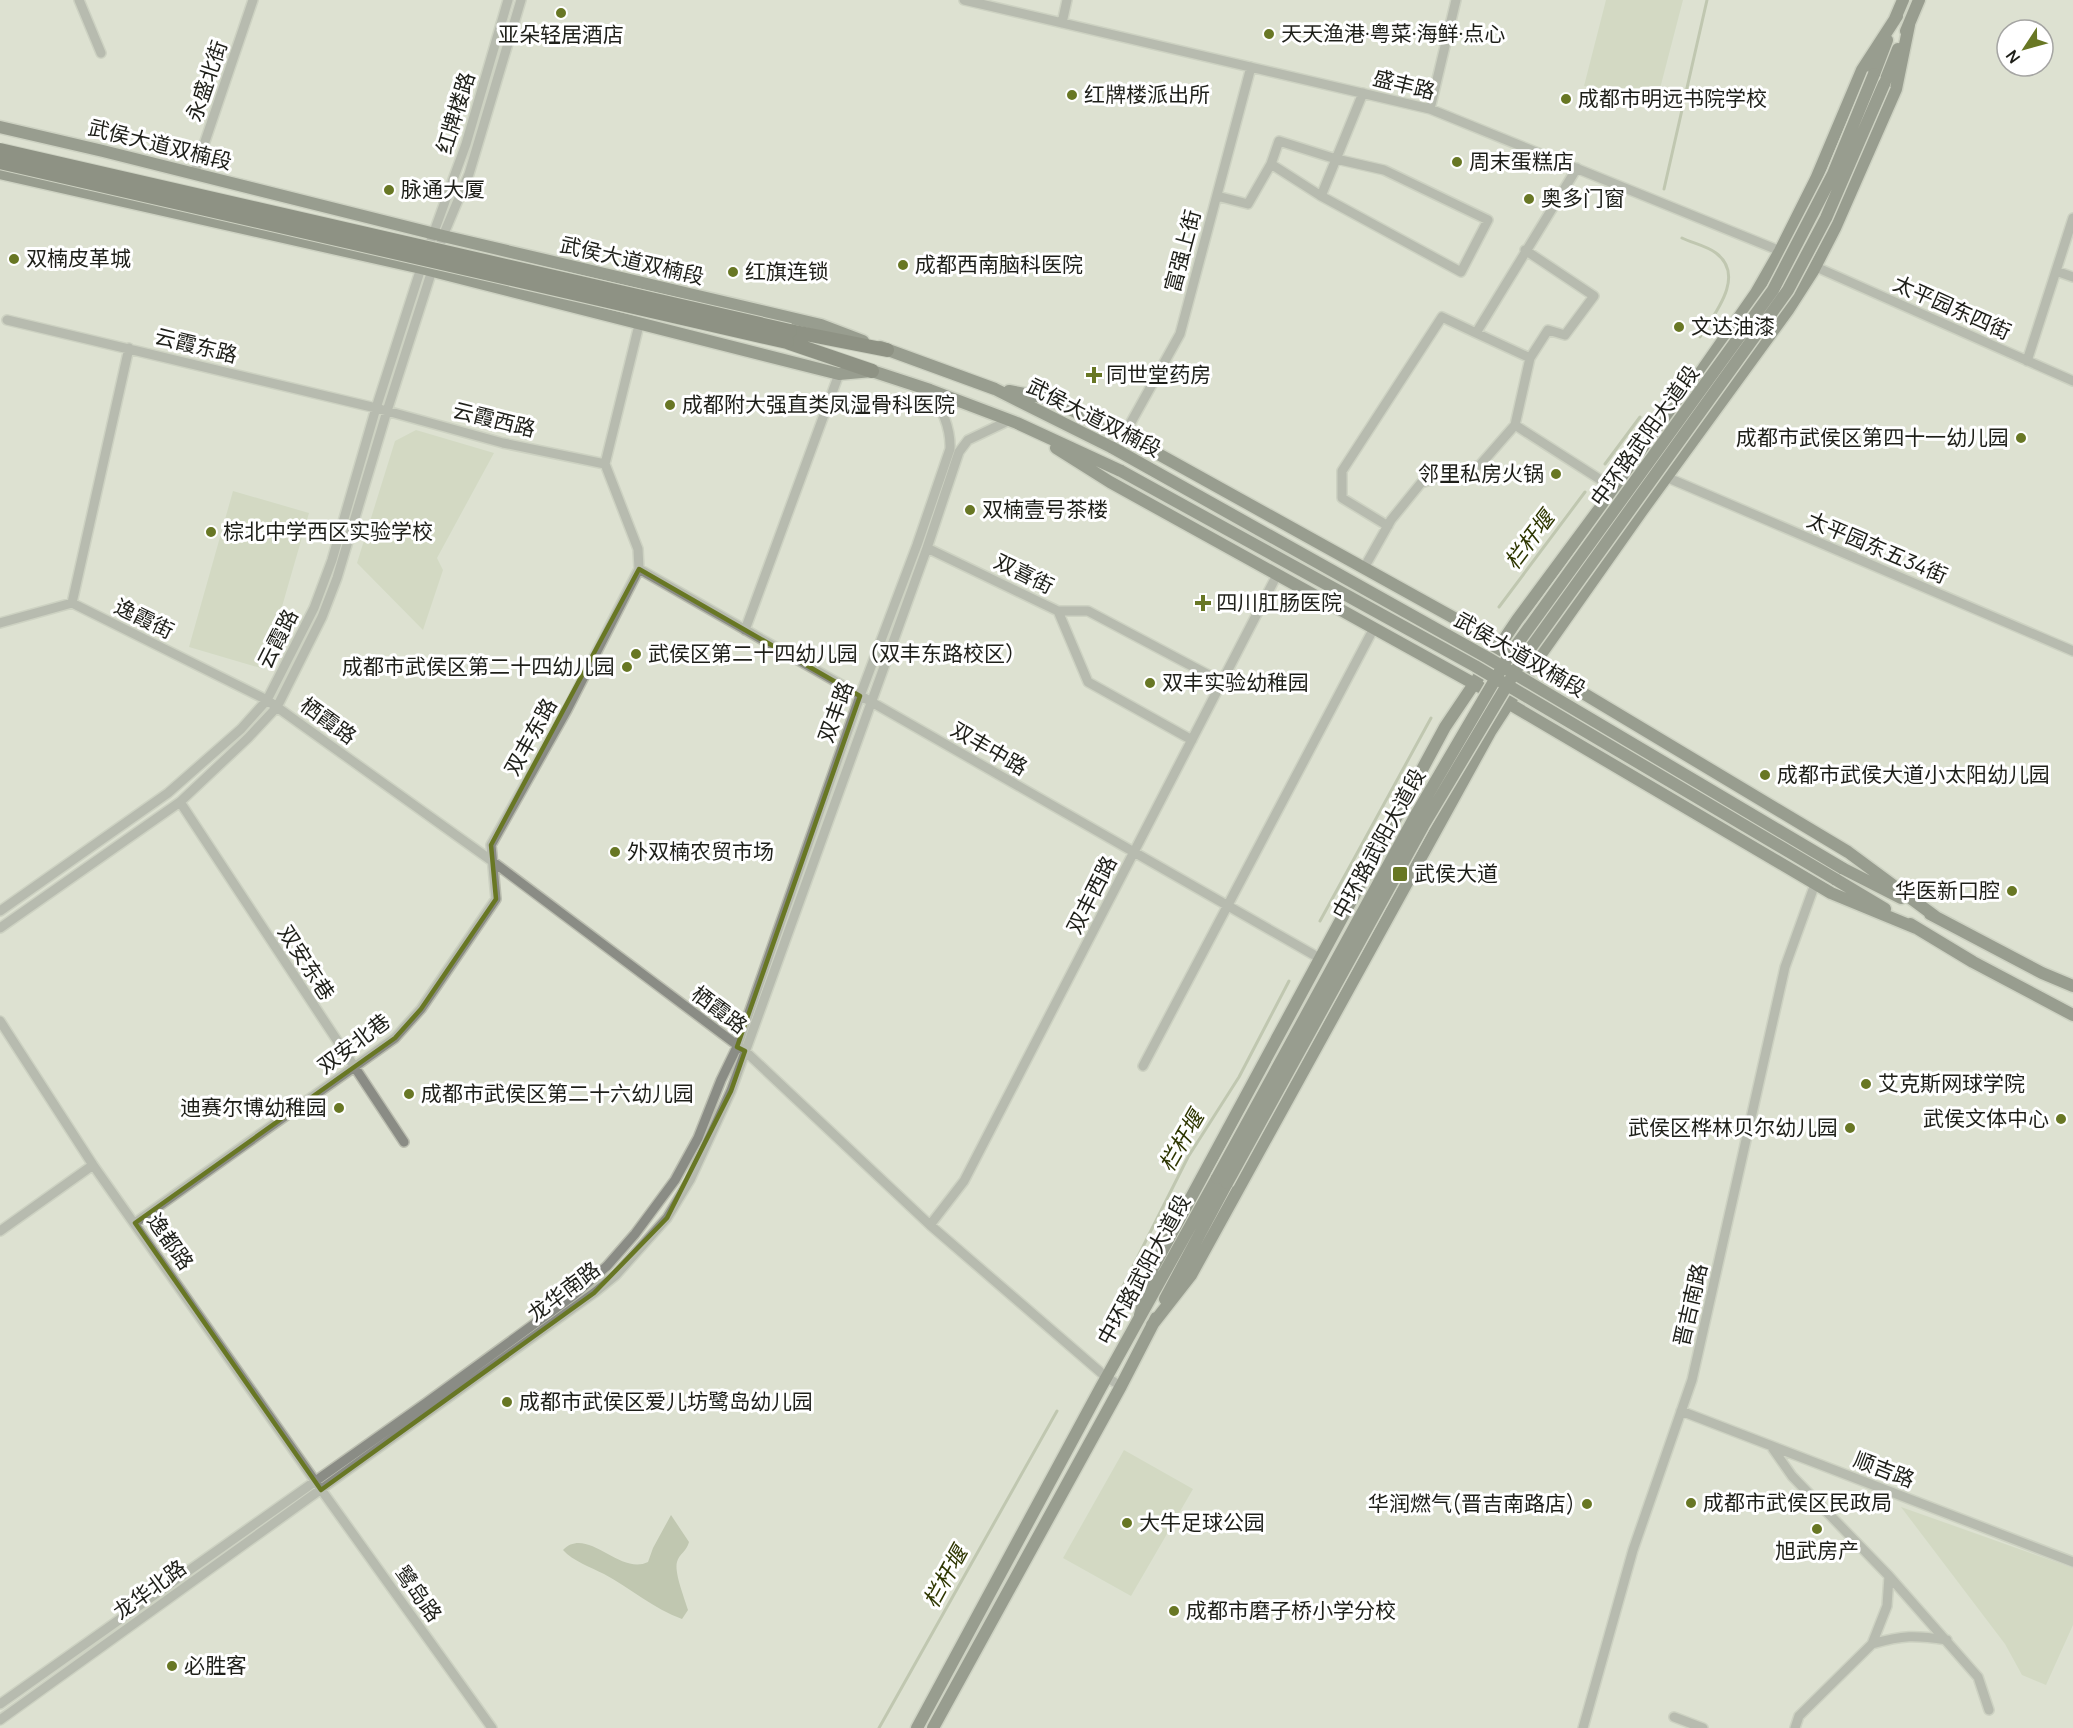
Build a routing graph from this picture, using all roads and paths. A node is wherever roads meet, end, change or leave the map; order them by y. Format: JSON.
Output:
{"nodes":[{"id":1,"x":79,"y":0,"type":"edge"},
{"id":2,"x":254,"y":0,"type":"edge"},
{"id":3,"x":508,"y":0,"type":"edge"},
{"id":4,"x":521,"y":0,"type":"edge"},
{"id":5,"x":964,"y":0,"type":"edge"},
{"id":6,"x":1067,"y":0,"type":"edge"},
{"id":7,"x":1456,"y":0,"type":"edge"},
{"id":8,"x":1902,"y":0,"type":"edge"},
{"id":9,"x":1919,"y":0,"type":"edge"},
{"id":10,"x":1897,"y":16,"type":"junction"},
{"id":11,"x":1062,"y":23,"type":"junction"},
{"id":12,"x":1909,"y":25,"type":"junction"},
{"id":13,"x":101,"y":53,"type":"dead end"},
{"id":14,"x":1251,"y":67,"type":"junction"},
{"id":15,"x":1363,"y":93,"type":"junction"},
{"id":16,"x":1430,"y":109,"type":"junction"},
{"id":17,"x":0,"y":127,"type":"edge"},
{"id":18,"x":0,"y":150,"type":"edge"},
{"id":19,"x":1336,"y":159,"type":"junction"},
{"id":20,"x":0,"y":162,"type":"edge"},
{"id":21,"x":1271,"y":164,"type":"junction"},
{"id":22,"x":1576,"y":168,"type":"junction"},
{"id":23,"x":0,"y":173,"type":"edge"},
{"id":24,"x":194,"y":174,"type":"junction"},
{"id":25,"x":1217,"y":196,"type":"junction"},
{"id":26,"x":1321,"y":196,"type":"junction"},
{"id":27,"x":2073,"y":218,"type":"edge"},
{"id":28,"x":438,"y":235,"type":"junction"},
{"id":29,"x":1525,"y":250,"type":"junction"},
{"id":30,"x":1780,"y":251,"type":"junction"},
{"id":31,"x":1816,"y":266,"type":"junction"},
{"id":32,"x":426,"y":270,"type":"junction"},
{"id":33,"x":2056,"y":271,"type":"junction"},
{"id":34,"x":2073,"y":277,"type":"edge"},
{"id":35,"x":6,"y":320,"type":"dead end"},
{"id":36,"x":639,"y":325,"type":"junction"},
{"id":37,"x":1476,"y":333,"type":"junction"},
{"id":38,"x":788,"y":337,"type":"junction"},
{"id":39,"x":129,"y":348,"type":"junction"},
{"id":40,"x":887,"y":350,"type":"junction"},
{"id":41,"x":1530,"y":358,"type":"junction"},
{"id":42,"x":2027,"y":361,"type":"junction"},
{"id":43,"x":872,"y":371,"type":"junction"},
{"id":44,"x":838,"y":374,"type":"junction"},
{"id":45,"x":2073,"y":381,"type":"edge"},
{"id":46,"x":995,"y":389,"type":"junction"},
{"id":47,"x":930,"y":390,"type":"junction"},
{"id":48,"x":376,"y":408,"type":"junction"},
{"id":49,"x":387,"y":411,"type":"junction"},
{"id":50,"x":1013,"y":422,"type":"junction"},
{"id":51,"x":1515,"y":425,"type":"junction"},
{"id":52,"x":1124,"y":435,"type":"junction"},
{"id":53,"x":604,"y":464,"type":"junction"},
{"id":54,"x":1666,"y":477,"type":"junction"},
{"id":55,"x":1615,"y":489,"type":"junction"},
{"id":56,"x":1388,"y":526,"type":"junction"},
{"id":57,"x":927,"y":548,"type":"junction"},
{"id":58,"x":1364,"y":568,"type":"junction"},
{"id":59,"x":639,"y":569,"type":"junction"},
{"id":60,"x":1277,"y":575,"type":"junction"},
{"id":61,"x":72,"y":603,"type":"junction"},
{"id":62,"x":1058,"y":611,"type":"junction"},
{"id":63,"x":0,"y":623,"type":"edge"},
{"id":64,"x":1374,"y":628,"type":"junction"},
{"id":65,"x":745,"y":630,"type":"junction"},
{"id":66,"x":1501,"y":644,"type":"junction"},
{"id":67,"x":2073,"y":651,"type":"edge"},
{"id":68,"x":1534,"y":664,"type":"junction"},
{"id":69,"x":1221,"y":682,"type":"junction"},
{"id":70,"x":1474,"y":683,"type":"junction"},
{"id":71,"x":860,"y":696,"type":"junction"},
{"id":72,"x":267,"y":700,"type":"junction"},
{"id":73,"x":871,"y":702,"type":"junction"},
{"id":74,"x":1509,"y":703,"type":"junction"},
{"id":75,"x":278,"y":707,"type":"junction"},
{"id":76,"x":1192,"y":740,"type":"junction"},
{"id":77,"x":180,"y":802,"type":"junction"},
{"id":78,"x":1134,"y":852,"type":"junction"},
{"id":79,"x":492,"y":861,"type":"junction"},
{"id":80,"x":1815,"y":884,"type":"junction"},
{"id":81,"x":1227,"y":906,"type":"junction"},
{"id":82,"x":0,"y":911,"type":"edge"},
{"id":83,"x":1936,"y":917,"type":"junction"},
{"id":84,"x":0,"y":928,"type":"edge"},
{"id":85,"x":1916,"y":928,"type":"junction"},
{"id":86,"x":1321,"y":959,"type":"junction"},
{"id":87,"x":2073,"y":986,"type":"edge"},
{"id":88,"x":2073,"y":1015,"type":"edge"},
{"id":89,"x":0,"y":1022,"type":"edge"},
{"id":90,"x":741,"y":1049,"type":"junction"},
{"id":91,"x":1143,"y":1066,"type":"dead end"},
{"id":92,"x":353,"y":1068,"type":"junction"},
{"id":93,"x":404,"y":1142,"type":"dead end"},
{"id":94,"x":93,"y":1165,"type":"junction"},
{"id":95,"x":1222,"y":1180,"type":"junction"},
{"id":96,"x":135,"y":1223,"type":"junction"},
{"id":97,"x":930,"y":1225,"type":"junction"},
{"id":98,"x":0,"y":1231,"type":"edge"},
{"id":99,"x":1140,"y":1315,"type":"junction"},
{"id":100,"x":1152,"y":1325,"type":"junction"},
{"id":101,"x":1106,"y":1377,"type":"junction"},
{"id":102,"x":1120,"y":1386,"type":"junction"},
{"id":103,"x":1681,"y":1411,"type":"junction"},
{"id":104,"x":1771,"y":1446,"type":"junction"},
{"id":105,"x":318,"y":1486,"type":"junction"},
{"id":106,"x":2073,"y":1563,"type":"edge"},
{"id":107,"x":1889,"y":1576,"type":"junction"},
{"id":108,"x":1947,"y":1640,"type":"junction"},
{"id":109,"x":1872,"y":1644,"type":"junction"},
{"id":110,"x":0,"y":1704,"type":"edge"},
{"id":111,"x":1989,"y":1710,"type":"dead end"},
{"id":112,"x":1674,"y":1717,"type":"dead end"},
{"id":113,"x":0,"y":1720,"type":"edge"},
{"id":114,"x":492,"y":1728,"type":"edge"},
{"id":115,"x":916,"y":1728,"type":"edge"},
{"id":116,"x":933,"y":1728,"type":"edge"},
{"id":117,"x":1583,"y":1728,"type":"edge"},
{"id":118,"x":1703,"y":1728,"type":"edge"},
{"id":119,"x":1795,"y":1728,"type":"edge"}],
"edges":[{"from":1,"to":13,"type":"street"},
{"from":2,"to":24,"type":"street","name":"永盛北街"},
{"from":3,"to":28,"type":"street","name":"红牌楼路"},
{"from":4,"to":28,"type":"street","name":"红牌楼路"},
{"from":5,"to":11,"type":"street","name":"盛丰路"},
{"from":6,"to":11,"type":"street"},
{"from":7,"to":16,"type":"street"},
{"from":8,"to":10,"type":"main road","name":"中环路武阳大道段"},
{"from":9,"to":12,"type":"main road","name":"中环路武阳大道段"},
{"from":10,"to":30,"type":"main road"},
{"from":10,"to":95,"type":"main road","name":"中环路武阳大道段","bridge":true},
{"from":11,"to":14,"type":"street","name":"盛丰路"},
{"from":12,"to":31,"type":"main road"},
{"from":12,"to":95,"type":"main road","name":"中环路武阳大道段","bridge":true},
{"from":14,"to":15,"type":"street","name":"盛丰路"},
{"from":14,"to":25,"type":"street","name":"富强上街"},
{"from":15,"to":16,"type":"street","name":"盛丰路"},
{"from":15,"to":19,"type":"street"},
{"from":16,"to":22,"type":"street","name":"盛丰路"},
{"from":17,"to":24,"type":"main road","name":"武侯大道双楠段"},
{"from":18,"to":38,"type":"highway","bridge":true},
{"from":19,"to":21,"type":"street"},
{"from":19,"to":26,"type":"street"},
{"from":19,"to":26,"type":"street"},
{"from":20,"to":38,"type":"highway","bridge":true},
{"from":21,"to":25,"type":"street"},
{"from":21,"to":26,"type":"street"},
{"from":22,"to":29,"type":"street"},
{"from":22,"to":30,"type":"street","name":"盛丰路"},
{"from":23,"to":32,"type":"main road","name":"武侯大道双楠段"},
{"from":24,"to":28,"type":"main road","name":"武侯大道双楠段"},
{"from":25,"to":52,"type":"street","name":"富强上街"},
{"from":27,"to":33,"type":"street"},
{"from":28,"to":32,"type":"street"},
{"from":28,"to":40,"type":"main road","name":"武侯大道双楠段"},
{"from":29,"to":37,"type":"street"},
{"from":29,"to":41,"type":"street"},
{"from":30,"to":31,"type":"street","name":"盛丰路"},
{"from":30,"to":55,"type":"main road"},
{"from":31,"to":42,"type":"street","name":"太平园东四街"},
{"from":31,"to":54,"type":"main road"},
{"from":32,"to":36,"type":"main road","name":"武侯大道双楠段"},
{"from":32,"to":48,"type":"street","name":"云霞路"},
{"from":32,"to":49,"type":"street"},
{"from":33,"to":34,"type":"street"},
{"from":33,"to":42,"type":"street"},
{"from":35,"to":39,"type":"street","name":"云霞东路"},
{"from":36,"to":44,"type":"main road","name":"武侯大道双楠段"},
{"from":36,"to":53,"type":"street"},
{"from":37,"to":41,"type":"street"},
{"from":37,"to":56,"type":"street"},
{"from":38,"to":40,"type":"highway"},
{"from":38,"to":43,"type":"highway"},
{"from":39,"to":48,"type":"street","name":"云霞东路"},
{"from":39,"to":61,"type":"street"},
{"from":40,"to":46,"type":"main road","name":"武侯大道双楠段"},
{"from":41,"to":51,"type":"street"},
{"from":42,"to":45,"type":"street","name":"太平园东四街"},
{"from":43,"to":44,"type":"main road","name":"武侯大道双楠段"},
{"from":43,"to":47,"type":"main road","name":"武侯大道双楠段"},
{"from":44,"to":65,"type":"street"},
{"from":46,"to":52,"type":"main road"},
{"from":46,"to":83,"type":"main road","name":"武侯大道双楠段","bridge":true},
{"from":47,"to":50,"type":"main road","name":"武侯大道双楠段"},
{"from":47,"to":71,"type":"street","name":"双丰路"},
{"from":48,"to":49,"type":"street","name":"云霞西路"},
{"from":48,"to":72,"type":"street","name":"云霞路"},
{"from":49,"to":53,"type":"street","name":"云霞西路"},
{"from":49,"to":75,"type":"street"},
{"from":50,"to":57,"type":"street","name":"双丰路"},
{"from":50,"to":60,"type":"main road"},
{"from":50,"to":85,"type":"main road","name":"武侯大道双楠段","bridge":true},
{"from":51,"to":55,"type":"street"},
{"from":51,"to":56,"type":"street"},
{"from":52,"to":58,"type":"main road"},
{"from":53,"to":59,"type":"street"},
{"from":54,"to":67,"type":"street","name":"太平园东五34街"},
{"from":54,"to":68,"type":"main road"},
{"from":55,"to":66,"type":"main road"},
{"from":56,"to":58,"type":"street"},
{"from":57,"to":62,"type":"street","name":"双喜街"},
{"from":57,"to":73,"type":"street","name":"双丰路"},
{"from":58,"to":66,"type":"main road"},
{"from":59,"to":65,"type":"street","name":"双丰中路"},
{"from":59,"to":79,"type":"street","name":"双丰东路"},
{"from":60,"to":64,"type":"main road"},
{"from":60,"to":69,"type":"street","name":"双丰西路"},
{"from":61,"to":63,"type":"street"},
{"from":61,"to":72,"type":"street","name":"逸霞街"},
{"from":62,"to":69,"type":"street"},
{"from":62,"to":76,"type":"street","name":"双喜街"},
{"from":64,"to":70,"type":"main road"},
{"from":64,"to":81,"type":"street"},
{"from":65,"to":71,"type":"street","name":"双丰中路"},
{"from":66,"to":68,"type":"main road"},
{"from":66,"to":70,"type":"main road"},
{"from":68,"to":74,"type":"main road"},
{"from":68,"to":83,"type":"main road"},
{"from":69,"to":76,"type":"street","name":"双丰西路"},
{"from":70,"to":74,"type":"main road"},
{"from":70,"to":86,"type":"main road"},
{"from":71,"to":73,"type":"street","name":"双丰中路"},
{"from":71,"to":90,"type":"street","name":"双丰路"},
{"from":72,"to":75,"type":"street","name":"栖霞路"},
{"from":72,"to":82,"type":"street","name":"云霞路"},
{"from":73,"to":78,"type":"street","name":"双丰中路"},
{"from":73,"to":90,"type":"street","name":"双丰路"},
{"from":74,"to":80,"type":"main road"},
{"from":74,"to":100,"type":"main road"},
{"from":75,"to":77,"type":"street"},
{"from":75,"to":79,"type":"street","name":"栖霞路"},
{"from":76,"to":78,"type":"street","name":"双丰西路"},
{"from":77,"to":84,"type":"street"},
{"from":77,"to":92,"type":"street","name":"双安东巷"},
{"from":78,"to":81,"type":"street","name":"双丰中路"},
{"from":78,"to":97,"type":"street","name":"双丰西路"},
{"from":79,"to":90,"type":"street","name":"栖霞路"},
{"from":79,"to":92,"type":"street","name":"双安北巷"},
{"from":80,"to":85,"type":"main road"},
{"from":80,"to":103,"type":"street","name":"晋吉南路"},
{"from":81,"to":86,"type":"street","name":"双丰中路"},
{"from":81,"to":91,"type":"street"},
{"from":83,"to":87,"type":"main road","name":"武侯大道双楠段"},
{"from":85,"to":88,"type":"main road","name":"武侯大道双楠段"},
{"from":86,"to":99,"type":"main road"},
{"from":89,"to":94,"type":"street","name":"逸都路"},
{"from":90,"to":97,"type":"street","name":"栖霞路"},
{"from":90,"to":105,"type":"street","name":"龙华南路"},
{"from":90,"to":105,"type":"street","name":"龙华南路"},
{"from":92,"to":93,"type":"street","name":"双安东巷"},
{"from":92,"to":96,"type":"street","name":"双安北巷"},
{"from":94,"to":96,"type":"street","name":"逸都路"},
{"from":94,"to":98,"type":"street"},
{"from":95,"to":99,"type":"main road","name":"中环路武阳大道段"},
{"from":95,"to":100,"type":"main road","name":"中环路武阳大道段"},
{"from":96,"to":105,"type":"street","name":"逸都路"},
{"from":97,"to":101,"type":"street","name":"栖霞路"},
{"from":99,"to":101,"type":"main road","name":"中环路武阳大道段"},
{"from":100,"to":102,"type":"main road","name":"中环路武阳大道段"},
{"from":101,"to":102,"type":"street","name":"栖霞路"},
{"from":101,"to":115,"type":"main road","name":"中环路武阳大道段"},
{"from":102,"to":116,"type":"main road","name":"中环路武阳大道段"},
{"from":103,"to":104,"type":"street","name":"顺吉路"},
{"from":103,"to":117,"type":"street","name":"晋吉南路"},
{"from":104,"to":106,"type":"street","name":"顺吉路"},
{"from":104,"to":107,"type":"street"},
{"from":105,"to":110,"type":"street","name":"龙华北路"},
{"from":105,"to":113,"type":"street","name":"龙华北路"},
{"from":105,"to":114,"type":"street","name":"鹭岛路"},
{"from":107,"to":108,"type":"street"},
{"from":107,"to":109,"type":"street"},
{"from":108,"to":109,"type":"street"},
{"from":108,"to":111,"type":"street"},
{"from":109,"to":119,"type":"street"},
{"from":112,"to":118,"type":"street"}]}
